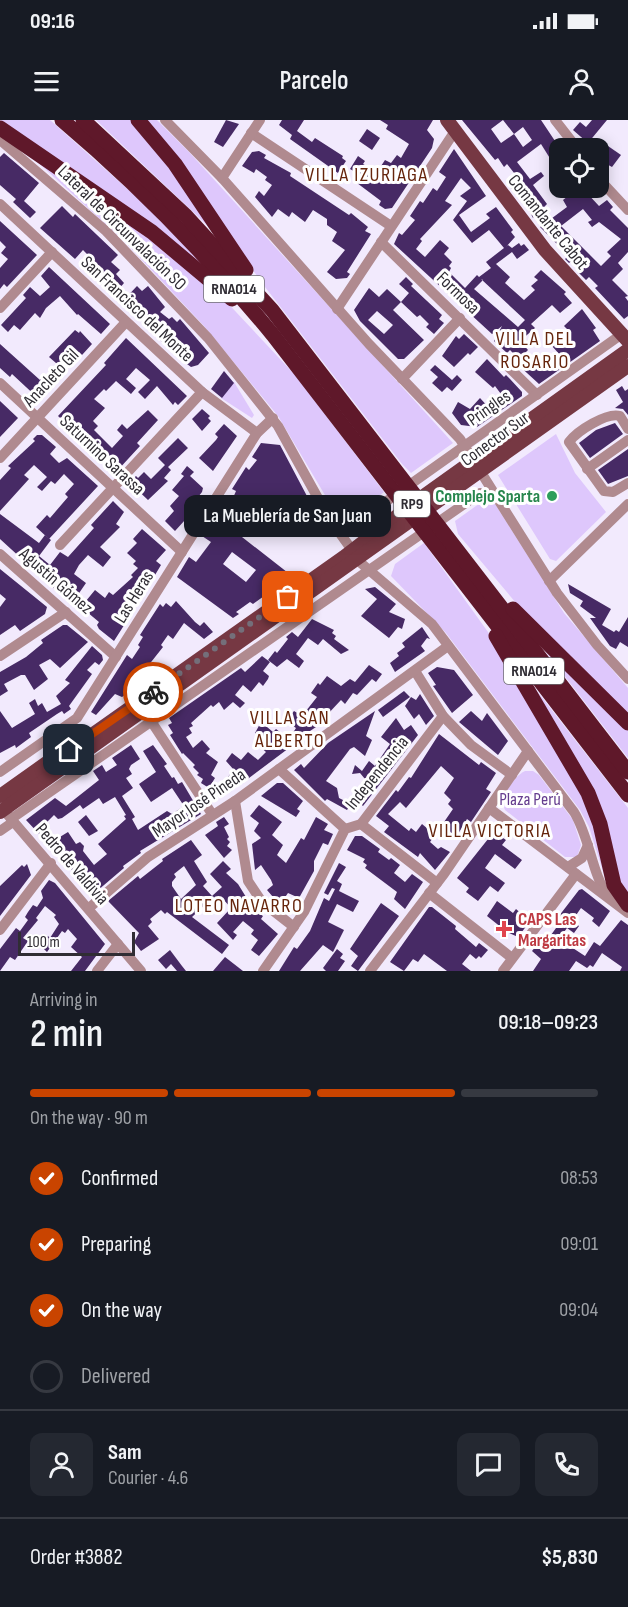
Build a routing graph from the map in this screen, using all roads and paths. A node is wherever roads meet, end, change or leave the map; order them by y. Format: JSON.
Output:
{"nodes":[{"id":1,"x":62,"y":120,"type":"edge"},
{"id":2,"x":83,"y":120,"type":"edge"},
{"id":3,"x":138,"y":120,"type":"edge"},
{"id":4,"x":165,"y":120,"type":"edge"},
{"id":5,"x":260,"y":120,"type":"edge"},
{"id":6,"x":560,"y":122,"type":"edge"},
{"id":7,"x":451,"y":125,"type":"edge"},
{"id":8,"x":0,"y":128,"type":"edge"},
{"id":9,"x":251,"y":134,"type":"junction"},
{"id":10,"x":570,"y":138,"type":"edge"},
{"id":11,"x":0,"y":140,"type":"edge"},
{"id":12,"x":222,"y":178,"type":"junction"},
{"id":13,"x":609,"y":190,"type":"edge"},
{"id":14,"x":0,"y":204,"type":"edge"},
{"id":15,"x":628,"y":210,"type":"edge"},
{"id":16,"x":391,"y":226,"type":"junction"},
{"id":17,"x":381,"y":242,"type":"junction"},
{"id":18,"x":52,"y":252,"type":"junction"},
{"id":19,"x":0,"y":308,"type":"edge"},
{"id":20,"x":337,"y":309,"type":"junction"},
{"id":21,"x":272,"y":310,"type":"junction"},
{"id":22,"x":460,"y":318,"type":"junction"},
{"id":23,"x":126,"y":322,"type":"junction"},
{"id":24,"x":625,"y":336,"type":"edge"},
{"id":25,"x":628,"y":350,"type":"edge"},
{"id":26,"x":290,"y":355,"type":"junction"},
{"id":27,"x":628,"y":366,"type":"edge"},
{"id":28,"x":402,"y":379,"type":"junction"},
{"id":29,"x":0,"y":383,"type":"edge"},
{"id":30,"x":202,"y":392,"type":"junction"},
{"id":31,"x":537,"y":395,"type":"junction"},
{"id":32,"x":37,"y":418,"type":"junction"},
{"id":33,"x":273,"y":418,"type":"junction"},
{"id":34,"x":628,"y":429,"type":"edge"},
{"id":35,"x":257,"y":433,"type":"junction"},
{"id":36,"x":628,"y":440,"type":"edge"},
{"id":37,"x":464,"y":446,"type":"junction"},
{"id":38,"x":0,"y":458,"type":"edge"},
{"id":39,"x":477,"y":466,"type":"junction"},
{"id":40,"x":587,"y":469,"type":"junction"},
{"id":41,"x":390,"y":473,"type":"junction"},
{"id":42,"x":628,"y":483,"type":"edge"},
{"id":43,"x":113,"y":488,"type":"junction"},
{"id":44,"x":480,"y":493,"type":"dead end"},
{"id":45,"x":628,"y":504,"type":"edge"},
{"id":46,"x":353,"y":525,"type":"dead end"},
{"id":47,"x":60,"y":545,"type":"dead end"},
{"id":48,"x":182,"y":552,"type":"junction"},
{"id":49,"x":0,"y":554,"type":"edge"},
{"id":50,"x":355,"y":554,"type":"junction"},
{"id":51,"x":463,"y":568,"type":"junction"},
{"id":52,"x":370,"y":571,"type":"junction"},
{"id":53,"x":549,"y":581,"type":"junction"},
{"id":54,"x":66,"y":612,"type":"junction"},
{"id":55,"x":448,"y":646,"type":"junction"},
{"id":56,"x":0,"y":656,"type":"edge"},
{"id":57,"x":116,"y":657,"type":"junction"},
{"id":58,"x":415,"y":671,"type":"junction"},
{"id":59,"x":627,"y":676,"type":"edge"},
{"id":60,"x":443,"y":716,"type":"junction"},
{"id":61,"x":151,"y":721,"type":"junction"},
{"id":62,"x":628,"y":723,"type":"edge"},
{"id":63,"x":528,"y":751,"type":"junction"},
{"id":64,"x":279,"y":769,"type":"junction"},
{"id":65,"x":0,"y":772,"type":"edge"},
{"id":66,"x":628,"y":772,"type":"edge"},
{"id":67,"x":512,"y":775,"type":"junction"},
{"id":68,"x":628,"y":795,"type":"edge"},
{"id":69,"x":0,"y":796,"type":"edge"},
{"id":70,"x":235,"y":801,"type":"junction"},
{"id":71,"x":489,"y":808,"type":"junction"},
{"id":72,"x":5,"y":814,"type":"edge"},
{"id":73,"x":212,"y":814,"type":"junction"},
{"id":74,"x":361,"y":824,"type":"junction"},
{"id":75,"x":345,"y":829,"type":"junction"},
{"id":76,"x":0,"y":831,"type":"edge"},
{"id":77,"x":588,"y":844,"type":"junction"},
{"id":78,"x":51,"y":863,"type":"junction"},
{"id":79,"x":572,"y":871,"type":"junction"},
{"id":80,"x":437,"y":883,"type":"junction"},
{"id":81,"x":429,"y":893,"type":"junction"},
{"id":82,"x":608,"y":897,"type":"junction"},
{"id":83,"x":628,"y":905,"type":"edge"},
{"id":84,"x":89,"y":908,"type":"junction"},
{"id":85,"x":628,"y":912,"type":"edge"},
{"id":86,"x":294,"y":927,"type":"junction"},
{"id":87,"x":0,"y":930,"type":"edge"},
{"id":88,"x":118,"y":944,"type":"junction"},
{"id":89,"x":512,"y":958,"type":"junction"},
{"id":90,"x":97,"y":971,"type":"edge"},
{"id":91,"x":141,"y":971,"type":"edge"},
{"id":92,"x":263,"y":971,"type":"edge"},
{"id":93,"x":370,"y":971,"type":"edge"},
{"id":94,"x":503,"y":971,"type":"edge"}],
"edges":[{"from":1,"to":26,"type":"highway","number":"RNA014"},
{"from":2,"to":21,"type":"highway","number":"RNA014"},
{"from":3,"to":21,"type":"highway"},
{"from":4,"to":12,"type":"street"},
{"from":5,"to":9,"type":"street"},
{"from":6,"to":10,"type":"street"},
{"from":7,"to":16,"type":"street"},
{"from":7,"to":24,"type":"main road","name":"Comandante Cabot"},
{"from":8,"to":26,"type":"highway"},
{"from":9,"to":12,"type":"street"},
{"from":9,"to":16,"type":"street"},
{"from":11,"to":33,"type":"street","name":"Lateral de Circunvalación SO"},
{"from":12,"to":20,"type":"street"},
{"from":13,"to":15,"type":"street"},
{"from":14,"to":18,"type":"street","name":"San Francisco del Monte"},
{"from":16,"to":17,"type":"street"},
{"from":17,"to":20,"type":"street"},
{"from":17,"to":22,"type":"street","name":"Formosa"},
{"from":18,"to":19,"type":"street"},
{"from":18,"to":23,"type":"street","name":"San Francisco del Monte"},
{"from":20,"to":28,"type":"street"},
{"from":21,"to":41,"type":"highway","number":"RNA014"},
{"from":22,"to":28,"type":"street"},
{"from":22,"to":31,"type":"street","name":"Formosa"},
{"from":23,"to":30,"type":"street","name":"San Francisco del Monte"},
{"from":23,"to":32,"type":"street","name":"Anacleto Gil"},
{"from":24,"to":31,"type":"street","name":"Pringles"},
{"from":25,"to":39,"type":"main road","name":"Conector Sur","number":"RP9"},
{"from":26,"to":41,"type":"highway","number":"RNA014"},
{"from":27,"to":39,"type":"main road","name":"Conector Sur","number":"RP9"},
{"from":28,"to":37,"type":"street"},
{"from":29,"to":32,"type":"street","name":"Saturnino Sarassa"},
{"from":30,"to":35,"type":"street","name":"San Francisco del Monte"},
{"from":30,"to":43,"type":"street"},
{"from":31,"to":37,"type":"street","name":"Pringles"},
{"from":32,"to":38,"type":"street","name":"Anacleto Gil"},
{"from":32,"to":43,"type":"street","name":"Saturnino Sarassa"},
{"from":33,"to":35,"type":"street","name":"Las Heras"},
{"from":33,"to":50,"type":"street","name":"Lateral de Circunvalación SO"},
{"from":34,"to":40,"type":"street"},
{"from":35,"to":48,"type":"street","name":"Las Heras"},
{"from":36,"to":40,"type":"street"},
{"from":37,"to":39,"type":"street"},
{"from":37,"to":46,"type":"street","name":"Pringles"},
{"from":39,"to":50,"type":"main road","name":"Conector Sur","number":"RP9"},
{"from":39,"to":53,"type":"street"},
{"from":40,"to":42,"type":"street"},
{"from":41,"to":51,"type":"highway","number":"RNA014"},
{"from":43,"to":47,"type":"street"},
{"from":43,"to":48,"type":"street","name":"Saturnino Sarassa"},
{"from":44,"to":52,"type":"street"},
{"from":45,"to":53,"type":"street"},
{"from":48,"to":57,"type":"street","name":"Las Heras"},
{"from":49,"to":54,"type":"street","name":"Agustín Gómez"},
{"from":50,"to":52,"type":"street","name":"Lateral de Circunvalación SO"},
{"from":50,"to":69,"type":"main road","name":"Conector Sur","number":"RP9"},
{"from":50,"to":72,"type":"main road","name":"Conector Sur","number":"RP9"},
{"from":51,"to":62,"type":"highway"},
{"from":51,"to":66,"type":"highway","number":"RNA014"},
{"from":51,"to":68,"type":"highway","number":"RNA014"},
{"from":51,"to":83,"type":"highway"},
{"from":52,"to":55,"type":"street","name":"Lateral de Circunvalación SO"},
{"from":52,"to":61,"type":"street"},
{"from":53,"to":59,"type":"street"},
{"from":54,"to":56,"type":"street"},
{"from":54,"to":57,"type":"street","name":"Agustín Gómez"},
{"from":55,"to":58,"type":"street","name":"Mayor José Pineda"},
{"from":55,"to":63,"type":"street","name":"Lateral de Circunvalación SO"},
{"from":57,"to":65,"type":"street","name":"Las Heras"},
{"from":58,"to":60,"type":"street"},
{"from":58,"to":64,"type":"street","name":"Mayor José Pineda"},
{"from":60,"to":67,"type":"street"},
{"from":60,"to":74,"type":"street","name":"Independencia"},
{"from":61,"to":72,"type":"street"},
{"from":61,"to":73,"type":"street"},
{"from":63,"to":67,"type":"street"},
{"from":63,"to":77,"type":"street","name":"Lateral de Circunvalación SO"},
{"from":64,"to":70,"type":"street","name":"Mayor José Pineda"},
{"from":64,"to":75,"type":"street"},
{"from":67,"to":71,"type":"street"},
{"from":70,"to":73,"type":"street","name":"Mayor José Pineda"},
{"from":70,"to":86,"type":"street"},
{"from":71,"to":79,"type":"street"},
{"from":71,"to":80,"type":"street"},
{"from":72,"to":76,"type":"street"},
{"from":72,"to":78,"type":"street","name":"Pedro de Valdivia"},
{"from":73,"to":84,"type":"street","name":"Mayor José Pineda"},
{"from":74,"to":75,"type":"street","name":"Independencia"},
{"from":74,"to":80,"type":"street"},
{"from":75,"to":86,"type":"street","name":"Independencia"},
{"from":77,"to":79,"type":"street"},
{"from":77,"to":82,"type":"street","name":"Lateral de Circunvalación SO"},
{"from":78,"to":84,"type":"street","name":"Pedro de Valdivia"},
{"from":78,"to":87,"type":"street"},
{"from":79,"to":82,"type":"street"},
{"from":79,"to":89,"type":"street"},
{"from":80,"to":81,"type":"street"},
{"from":81,"to":89,"type":"street"},
{"from":81,"to":93,"type":"street"},
{"from":82,"to":85,"type":"street"},
{"from":84,"to":88,"type":"street","name":"Pedro de Valdivia"},
{"from":86,"to":92,"type":"street","name":"Independencia"},
{"from":88,"to":90,"type":"street"},
{"from":88,"to":91,"type":"street","name":"Pedro de Valdivia"},
{"from":89,"to":94,"type":"street"}]}
